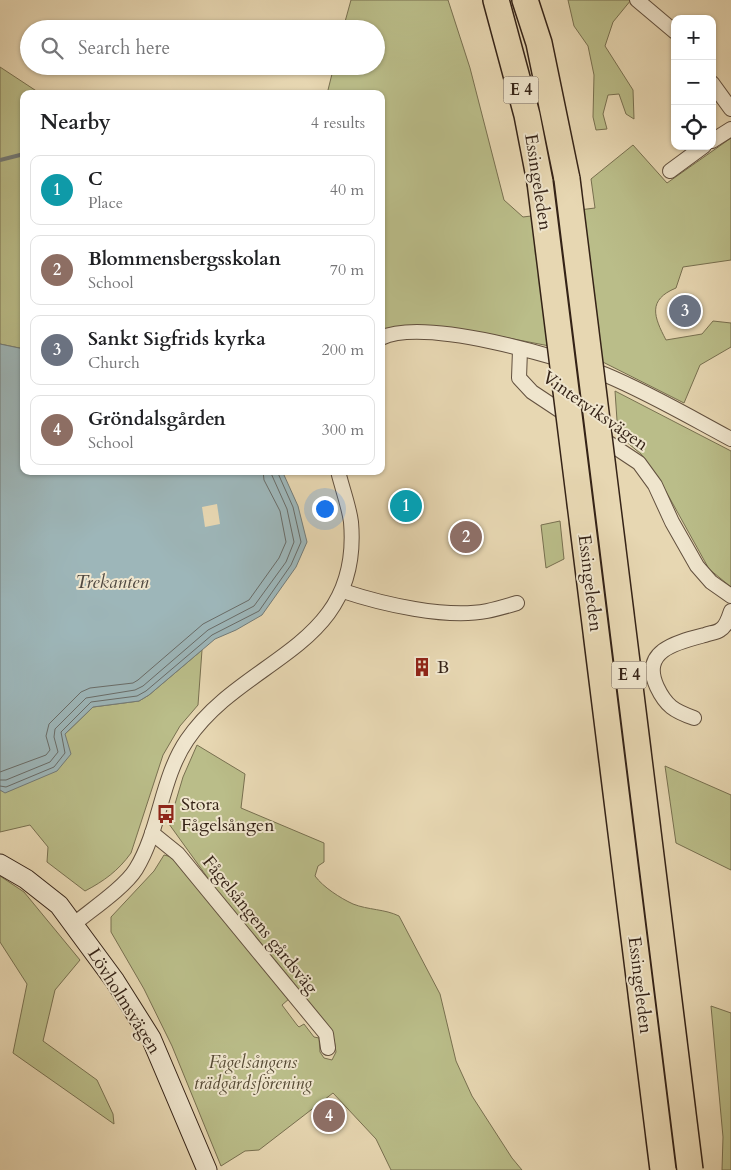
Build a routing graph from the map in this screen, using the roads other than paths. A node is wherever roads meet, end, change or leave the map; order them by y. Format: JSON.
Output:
{"nodes":[{"id":1,"x":496,"y":0,"type":"edge"},
{"id":2,"x":525,"y":0,"type":"edge"},
{"id":3,"x":539,"y":0,"type":"edge"},
{"id":4,"x":637,"y":0,"type":"edge"},
{"id":5,"x":671,"y":29,"type":"edge"},
{"id":6,"x":539,"y":43,"type":"junction"},
{"id":7,"x":716,"y":88,"type":"edge"},
{"id":8,"x":731,"y":109,"type":"edge"},
{"id":9,"x":731,"y":129,"type":"edge"},
{"id":10,"x":716,"y":138,"type":"edge"},
{"id":11,"x":699,"y":150,"type":"edge"},
{"id":12,"x":670,"y":171,"type":"dead end"},
{"id":13,"x":385,"y":337,"type":"edge"},
{"id":14,"x":520,"y":350,"type":"junction"},
{"id":15,"x":731,"y":438,"type":"edge"},
{"id":16,"x":339,"y":475,"type":"edge"},
{"id":17,"x":343,"y":591,"type":"junction"},
{"id":18,"x":731,"y":596,"type":"edge"},
{"id":19,"x":517,"y":603,"type":"dead end"},
{"id":20,"x":731,"y":610,"type":"edge"},
{"id":21,"x":694,"y":718,"type":"dead end"},
{"id":22,"x":152,"y":833,"type":"junction"},
{"id":23,"x":0,"y":864,"type":"edge"},
{"id":24,"x":74,"y":924,"type":"junction"},
{"id":25,"x":328,"y":1048,"type":"dead end"},
{"id":26,"x":207,"y":1170,"type":"edge"},
{"id":27,"x":663,"y":1170,"type":"edge"},
{"id":28,"x":690,"y":1170,"type":"edge"}],
"edges":[{"from":1,"to":27,"type":"highway","name":"Essingeleden","number":"E 4","bridge":true},
{"from":2,"to":6,"type":"highway","name":"Essingeleden","number":"E 4"},
{"from":3,"to":6,"type":"highway"},
{"from":4,"to":5,"type":"street"},
{"from":6,"to":28,"type":"highway","name":"Essingeleden","number":"E 4","bridge":true},
{"from":7,"to":8,"type":"street"},
{"from":9,"to":10,"type":"street"},
{"from":11,"to":12,"type":"street"},
{"from":13,"to":14,"type":"street"},
{"from":14,"to":15,"type":"street"},
{"from":14,"to":18,"type":"street","name":"Vinterviksvägen"},
{"from":16,"to":17,"type":"street"},
{"from":17,"to":19,"type":"street"},
{"from":17,"to":22,"type":"street"},
{"from":20,"to":21,"type":"street"},
{"from":22,"to":24,"type":"street"},
{"from":22,"to":25,"type":"street","name":"Fågelsångens gårdsväg"},
{"from":23,"to":24,"type":"street","name":"Lövholmsvägen"},
{"from":24,"to":26,"type":"street","name":"Lövholmsvägen"}]}
